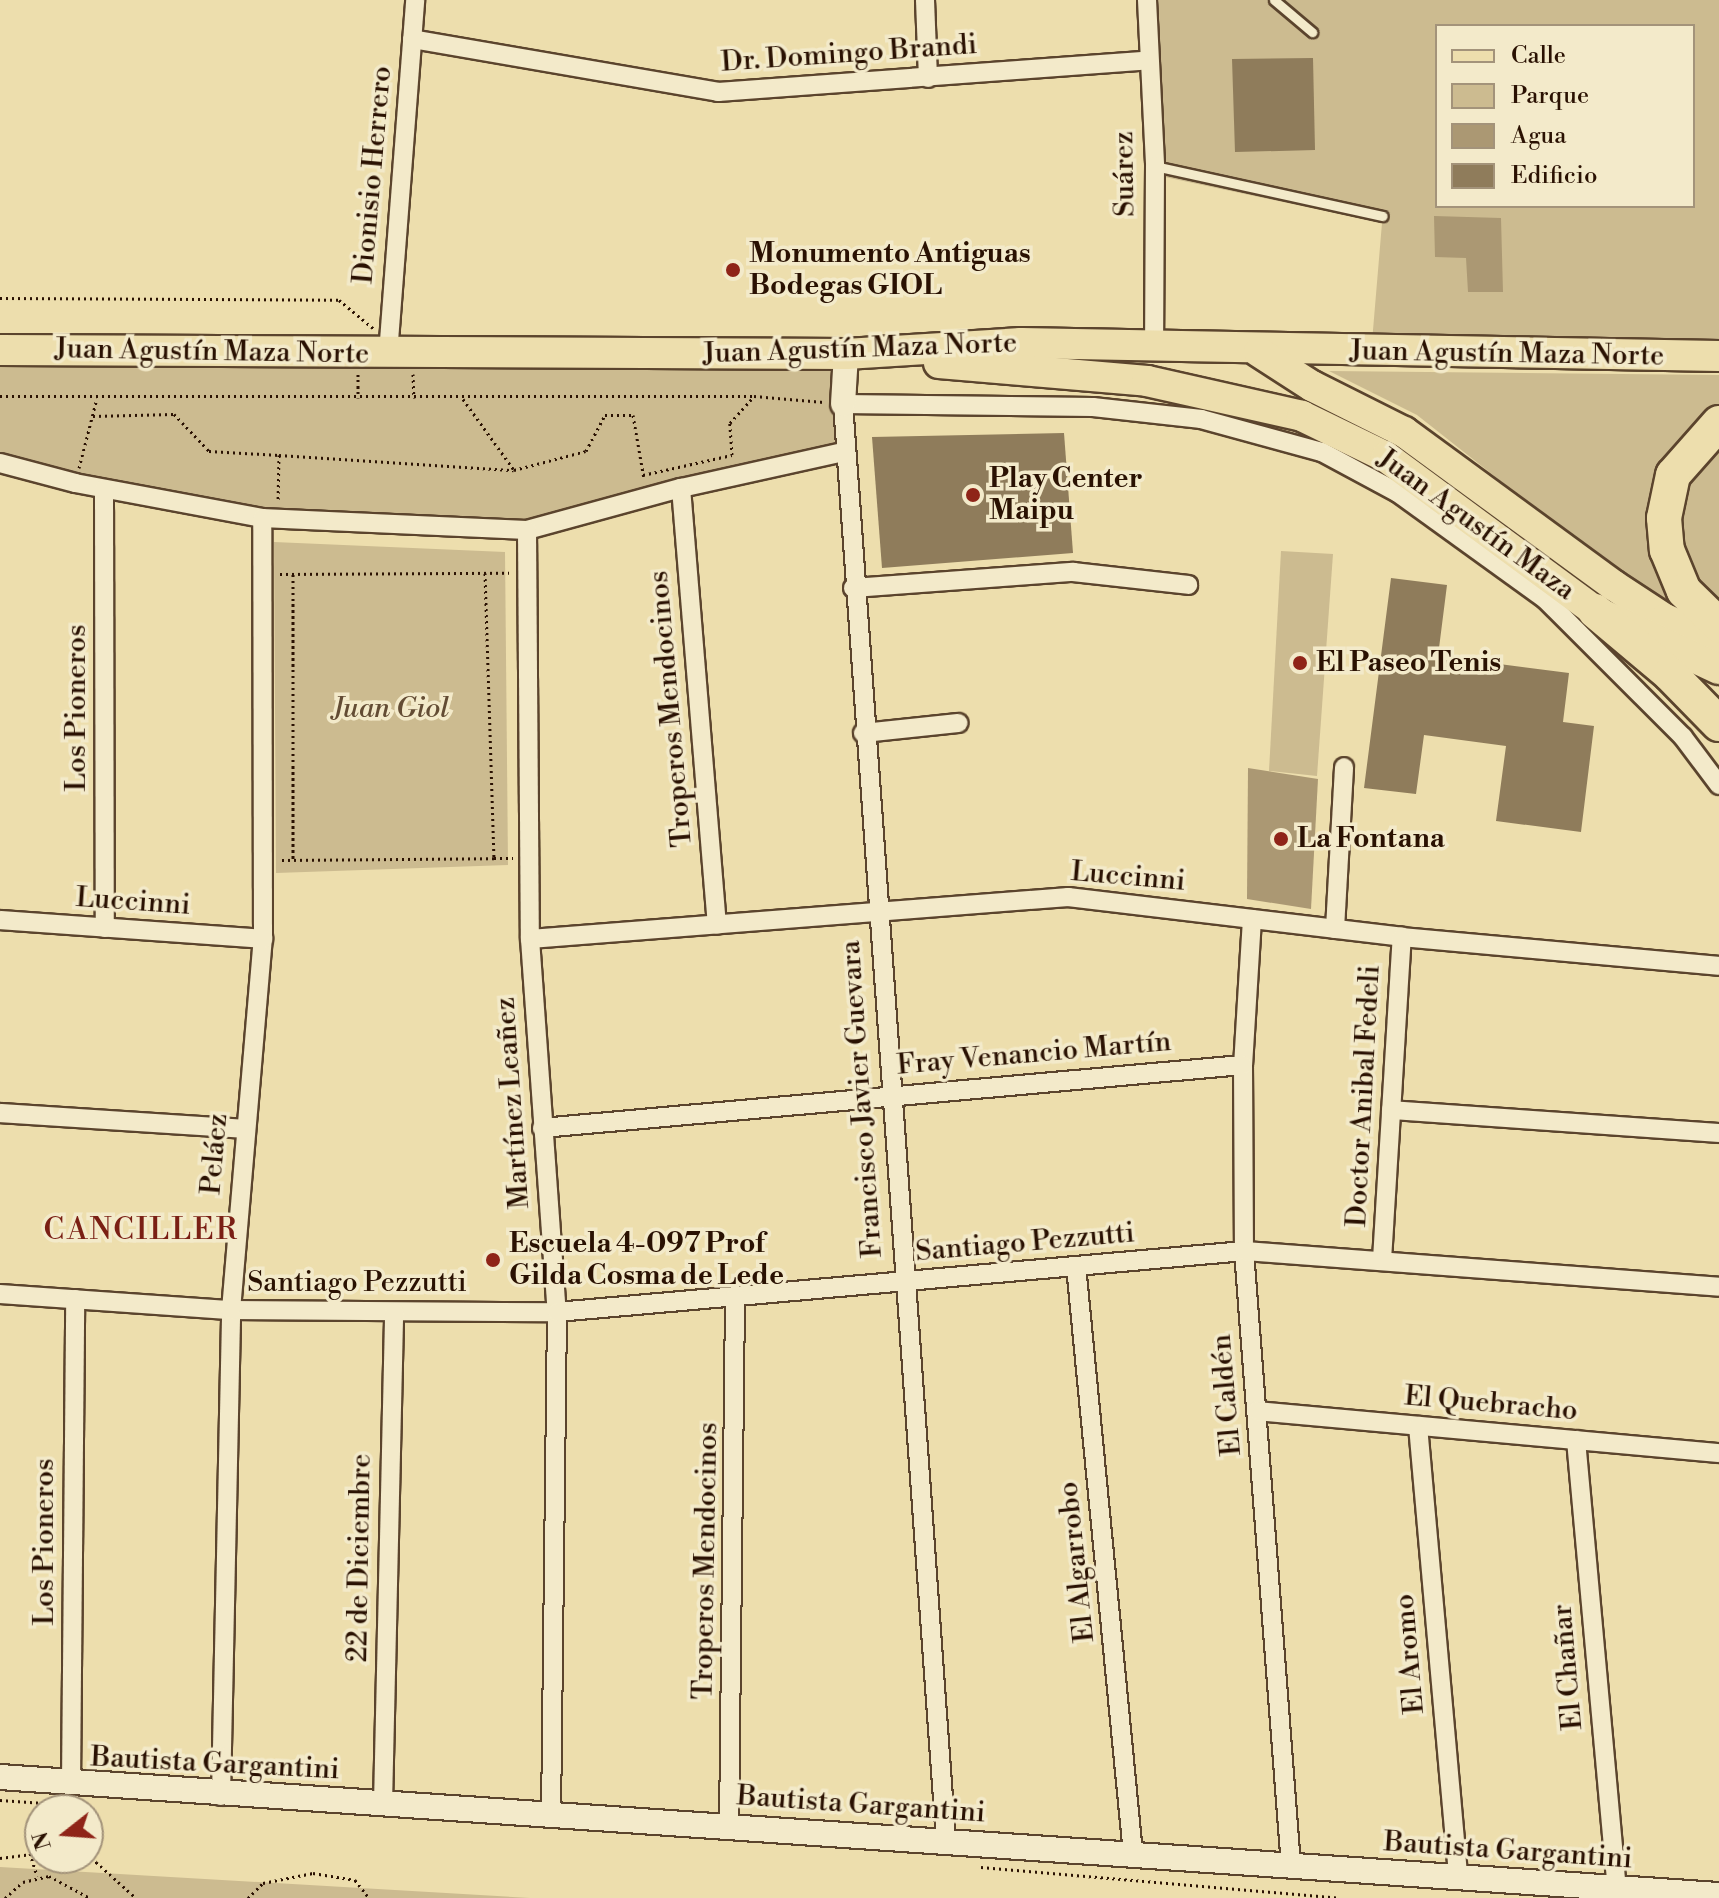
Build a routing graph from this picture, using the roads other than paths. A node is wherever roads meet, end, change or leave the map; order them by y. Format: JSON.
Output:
{"nodes":[{"id":1,"x":415,"y":0,"type":"edge"},
{"id":2,"x":925,"y":0,"type":"edge"},
{"id":3,"x":1147,"y":0,"type":"edge"},
{"id":4,"x":1274,"y":0,"type":"edge"},
{"id":5,"x":1312,"y":32,"type":"dead end"},
{"id":6,"x":412,"y":39,"type":"junction"},
{"id":7,"x":1149,"y":60,"type":"junction"},
{"id":8,"x":928,"y":78,"type":"junction"},
{"id":9,"x":1155,"y":166,"type":"junction"},
{"id":10,"x":1383,"y":216,"type":"dead end"},
{"id":11,"x":1154,"y":347,"type":"junction"},
{"id":12,"x":388,"y":348,"type":"junction"},
{"id":13,"x":0,"y":350,"type":"edge"},
{"id":14,"x":1259,"y":352,"type":"junction"},
{"id":15,"x":846,"y":354,"type":"junction"},
{"id":16,"x":1719,"y":356,"type":"edge"},
{"id":17,"x":843,"y":404,"type":"junction"},
{"id":18,"x":1719,"y":423,"type":"edge"},
{"id":19,"x":844,"y":452,"type":"junction"},
{"id":20,"x":0,"y":463,"type":"edge"},
{"id":21,"x":681,"y":488,"type":"junction"},
{"id":22,"x":104,"y":489,"type":"junction"},
{"id":23,"x":270,"y":518,"type":"junction"},
{"id":24,"x":527,"y":530,"type":"junction"},
{"id":25,"x":1188,"y":585,"type":"dead end"},
{"id":26,"x":853,"y":588,"type":"junction"},
{"id":27,"x":1595,"y":611,"type":"junction"},
{"id":28,"x":1719,"y":625,"type":"edge"},
{"id":29,"x":1719,"y":642,"type":"edge"},
{"id":30,"x":1719,"y":669,"type":"edge"},
{"id":31,"x":958,"y":723,"type":"dead end"},
{"id":32,"x":1719,"y":724,"type":"edge"},
{"id":33,"x":863,"y":733,"type":"junction"},
{"id":34,"x":1344,"y":767,"type":"dead end"},
{"id":35,"x":1719,"y":785,"type":"edge"},
{"id":36,"x":877,"y":909,"type":"junction"},
{"id":37,"x":1252,"y":919,"type":"junction"},
{"id":38,"x":0,"y":920,"type":"edge"},
{"id":39,"x":717,"y":925,"type":"junction"},
{"id":40,"x":105,"y":928,"type":"junction"},
{"id":41,"x":1335,"y":929,"type":"junction"},
{"id":42,"x":1402,"y":937,"type":"junction"},
{"id":43,"x":263,"y":939,"type":"junction"},
{"id":44,"x":530,"y":939,"type":"junction"},
{"id":45,"x":1719,"y":966,"type":"edge"},
{"id":46,"x":1243,"y":1065,"type":"junction"},
{"id":47,"x":891,"y":1094,"type":"junction"},
{"id":48,"x":1391,"y":1110,"type":"junction"},
{"id":49,"x":0,"y":1113,"type":"edge"},
{"id":50,"x":542,"y":1128,"type":"junction"},
{"id":51,"x":245,"y":1129,"type":"junction"},
{"id":52,"x":1719,"y":1133,"type":"edge"},
{"id":53,"x":1244,"y":1251,"type":"junction"},
{"id":54,"x":1382,"y":1260,"type":"junction"},
{"id":55,"x":1076,"y":1266,"type":"junction"},
{"id":56,"x":906,"y":1282,"type":"junction"},
{"id":57,"x":1719,"y":1287,"type":"edge"},
{"id":58,"x":0,"y":1294,"type":"edge"},
{"id":59,"x":735,"y":1296,"type":"junction"},
{"id":60,"x":75,"y":1299,"type":"junction"},
{"id":61,"x":231,"y":1310,"type":"junction"},
{"id":62,"x":394,"y":1312,"type":"junction"},
{"id":63,"x":557,"y":1312,"type":"junction"},
{"id":64,"x":1257,"y":1411,"type":"junction"},
{"id":65,"x":1418,"y":1426,"type":"junction"},
{"id":66,"x":1576,"y":1440,"type":"junction"},
{"id":67,"x":1719,"y":1453,"type":"edge"},
{"id":68,"x":0,"y":1777,"type":"edge"},
{"id":69,"x":71,"y":1785,"type":"junction"},
{"id":70,"x":221,"y":1796,"type":"junction"},
{"id":71,"x":383,"y":1804,"type":"junction"},
{"id":72,"x":551,"y":1815,"type":"junction"},
{"id":73,"x":729,"y":1827,"type":"junction"},
{"id":74,"x":946,"y":1840,"type":"junction"},
{"id":75,"x":1133,"y":1854,"type":"junction"},
{"id":76,"x":1291,"y":1866,"type":"junction"},
{"id":77,"x":1458,"y":1878,"type":"junction"},
{"id":78,"x":1617,"y":1890,"type":"junction"},
{"id":79,"x":1719,"y":1895,"type":"edge"}],
"edges":[{"from":1,"to":6,"type":"street","name":"Dionisio Herrero"},
{"from":2,"to":8,"type":"street"},
{"from":3,"to":7,"type":"street","name":"Suárez"},
{"from":4,"to":5,"type":"lane"},
{"from":6,"to":8,"type":"street","name":"Dr. Domingo Brandi"},
{"from":6,"to":12,"type":"street","name":"Dionisio Herrero"},
{"from":7,"to":8,"type":"street","name":"Dr. Domingo Brandi"},
{"from":7,"to":9,"type":"street","name":"Suárez"},
{"from":9,"to":10,"type":"lane"},
{"from":9,"to":11,"type":"street","name":"Suárez"},
{"from":11,"to":14,"type":"main road","name":"Juan Agustín Maza Norte"},
{"from":11,"to":15,"type":"main road","name":"Juan Agustín Maza Norte"},
{"from":12,"to":13,"type":"main road","name":"Juan Agustín Maza Norte"},
{"from":12,"to":15,"type":"main road","name":"Juan Agustín Maza Norte"},
{"from":14,"to":16,"type":"main road","name":"Juan Agustín Maza Norte"},
{"from":14,"to":29,"type":"main road","name":"Juan Agustín Maza"},
{"from":15,"to":17,"type":"street","name":"Francisco Javier Guevara"},
{"from":15,"to":27,"type":"main road","name":"Juan Agustín Maza"},
{"from":17,"to":19,"type":"street","name":"Francisco Javier Guevara"},
{"from":17,"to":35,"type":"street"},
{"from":18,"to":28,"type":"highway"},
{"from":19,"to":21,"type":"street"},
{"from":19,"to":26,"type":"street","name":"Francisco Javier Guevara"},
{"from":20,"to":22,"type":"street"},
{"from":21,"to":24,"type":"street"},
{"from":21,"to":39,"type":"street","name":"Troperos Mendocinos"},
{"from":22,"to":23,"type":"street"},
{"from":22,"to":40,"type":"street","name":"Los Pioneros"},
{"from":23,"to":24,"type":"street"},
{"from":23,"to":43,"type":"street","name":"Peláez"},
{"from":24,"to":44,"type":"street","name":"Martínez Leañez"},
{"from":25,"to":26,"type":"street"},
{"from":26,"to":33,"type":"street","name":"Francisco Javier Guevara"},
{"from":27,"to":30,"type":"main road","name":"Juan Agustín Maza"},
{"from":27,"to":32,"type":"highway"},
{"from":31,"to":33,"type":"street"},
{"from":33,"to":36,"type":"street","name":"Francisco Javier Guevara"},
{"from":34,"to":41,"type":"street"},
{"from":36,"to":37,"type":"street","name":"Luccinni"},
{"from":36,"to":39,"type":"street","name":"Luccinni"},
{"from":36,"to":47,"type":"street","name":"Francisco Javier Guevara"},
{"from":37,"to":41,"type":"street","name":"Luccinni"},
{"from":37,"to":46,"type":"street","name":"El Caldén"},
{"from":38,"to":40,"type":"street","name":"Luccinni"},
{"from":39,"to":44,"type":"street","name":"Luccinni"},
{"from":40,"to":43,"type":"street","name":"Luccinni"},
{"from":41,"to":42,"type":"street","name":"Luccinni"},
{"from":42,"to":45,"type":"street","name":"Luccinni"},
{"from":42,"to":48,"type":"street","name":"Doctor Anibal Fedeli"},
{"from":43,"to":51,"type":"street","name":"Peláez"},
{"from":44,"to":50,"type":"street","name":"Martínez Leañez"},
{"from":46,"to":47,"type":"street","name":"Fray Venancio Martín"},
{"from":46,"to":53,"type":"street","name":"El Caldén"},
{"from":47,"to":50,"type":"street","name":"Fray Venancio Martín"},
{"from":47,"to":56,"type":"street","name":"Francisco Javier Guevara"},
{"from":48,"to":52,"type":"street"},
{"from":48,"to":54,"type":"street","name":"Doctor Anibal Fedeli"},
{"from":49,"to":51,"type":"street"},
{"from":50,"to":63,"type":"street","name":"Martínez Leañez"},
{"from":51,"to":61,"type":"street","name":"Peláez"},
{"from":53,"to":54,"type":"street","name":"Santiago Pezzutti"},
{"from":53,"to":55,"type":"street","name":"Santiago Pezzutti"},
{"from":53,"to":64,"type":"street","name":"El Caldén"},
{"from":54,"to":57,"type":"street","name":"Santiago Pezzutti"},
{"from":55,"to":56,"type":"street","name":"Santiago Pezzutti"},
{"from":55,"to":75,"type":"street","name":"El Algarrobo"},
{"from":56,"to":59,"type":"street","name":"Santiago Pezzutti"},
{"from":56,"to":74,"type":"street","name":"Francisco Javier Guevara"},
{"from":58,"to":60,"type":"street","name":"Santiago Pezzutti"},
{"from":59,"to":63,"type":"street","name":"Santiago Pezzutti"},
{"from":59,"to":73,"type":"street","name":"Troperos Mendocinos"},
{"from":60,"to":61,"type":"street","name":"Santiago Pezzutti"},
{"from":60,"to":69,"type":"street","name":"Los Pioneros"},
{"from":61,"to":62,"type":"street","name":"Santiago Pezzutti"},
{"from":61,"to":70,"type":"street","name":"Peláez"},
{"from":62,"to":63,"type":"street","name":"Santiago Pezzutti"},
{"from":62,"to":71,"type":"street","name":"22 de Diciembre"},
{"from":63,"to":72,"type":"street","name":"Martínez Leañez"},
{"from":64,"to":65,"type":"street","name":"El Quebracho"},
{"from":64,"to":76,"type":"street","name":"El Caldén"},
{"from":65,"to":66,"type":"street","name":"El Quebracho"},
{"from":65,"to":77,"type":"street","name":"El Aromo"},
{"from":66,"to":67,"type":"street","name":"El Quebracho"},
{"from":66,"to":78,"type":"street","name":"El Chañar"},
{"from":68,"to":69,"type":"street","name":"Bautista Gargantini"},
{"from":69,"to":70,"type":"street","name":"Bautista Gargantini"},
{"from":70,"to":71,"type":"street","name":"Bautista Gargantini"},
{"from":71,"to":72,"type":"street","name":"Bautista Gargantini"},
{"from":72,"to":73,"type":"street","name":"Bautista Gargantini"},
{"from":73,"to":74,"type":"street","name":"Bautista Gargantini"},
{"from":74,"to":75,"type":"street","name":"Bautista Gargantini"},
{"from":75,"to":76,"type":"street","name":"Bautista Gargantini"},
{"from":76,"to":77,"type":"street","name":"Bautista Gargantini"},
{"from":77,"to":78,"type":"street","name":"Bautista Gargantini"},
{"from":78,"to":79,"type":"street","name":"Bautista Gargantini"}]}
